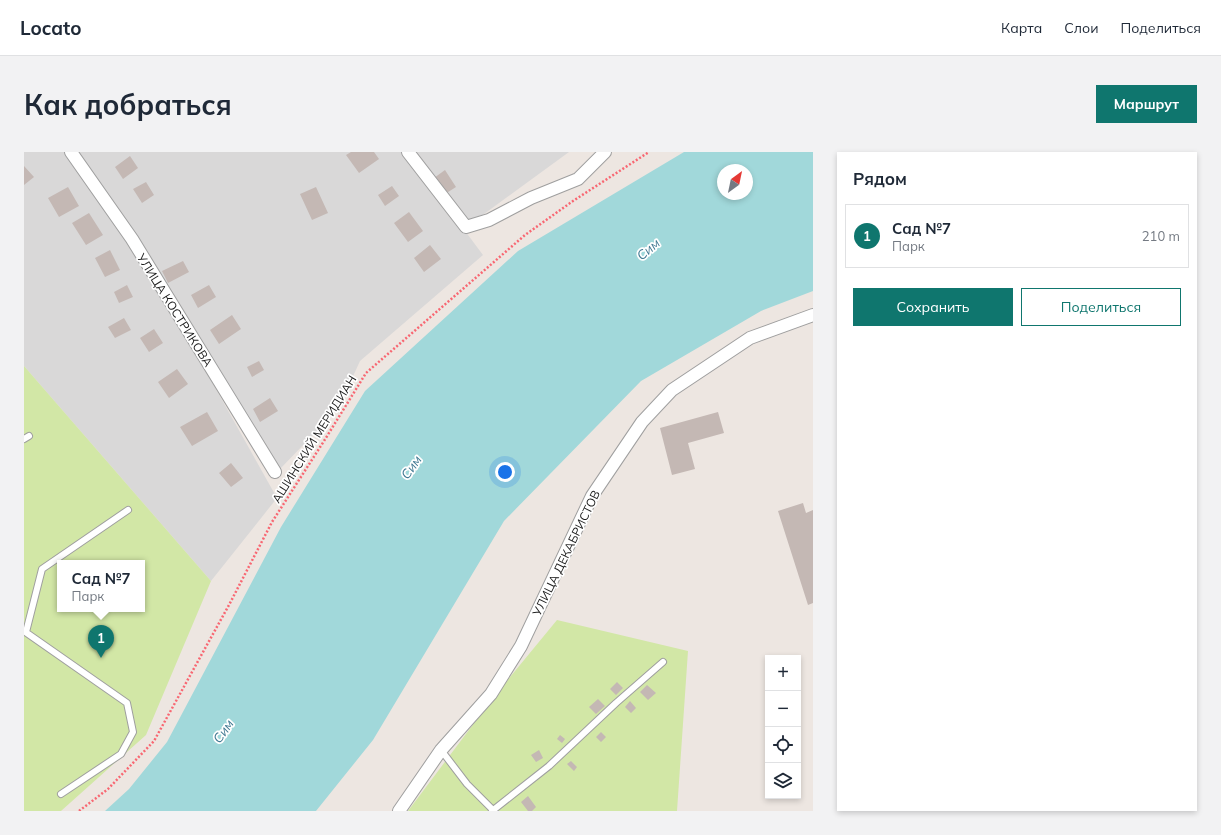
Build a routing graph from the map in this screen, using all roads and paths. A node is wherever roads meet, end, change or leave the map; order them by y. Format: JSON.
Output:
{"nodes":[{"id":1,"x":71,"y":152,"type":"edge"},
{"id":2,"x":408,"y":152,"type":"edge"},
{"id":3,"x":605,"y":152,"type":"edge"},
{"id":4,"x":649,"y":152,"type":"edge"},
{"id":5,"x":813,"y":314,"type":"edge"},
{"id":6,"x":275,"y":472,"type":"dead end"},
{"id":7,"x":128,"y":510,"type":"dead end"},
{"id":8,"x":25,"y":632,"type":"edge"},
{"id":9,"x":663,"y":662,"type":"dead end"},
{"id":10,"x":441,"y":750,"type":"junction"},
{"id":11,"x":61,"y":794,"type":"dead end"},
{"id":12,"x":79,"y":811,"type":"edge"},
{"id":13,"x":398,"y":811,"type":"edge"},
{"id":14,"x":492,"y":811,"type":"edge"}],
"edges":[{"from":1,"to":6,"type":"street","name":"УЛИЦА КОСТРИКОВА"},
{"from":2,"to":3,"type":"street"},
{"from":4,"to":12,"type":"path","name":"АШИНСКИЙ МЕРИДИАН"},
{"from":5,"to":10,"type":"street","name":"УЛИЦА ДЕКАБРИСТОВ"},
{"from":7,"to":8,"type":"lane"},
{"from":8,"to":11,"type":"lane"},
{"from":9,"to":14,"type":"lane"},
{"from":10,"to":13,"type":"street","name":"УЛИЦА ДЕКАБРИСТОВ"},
{"from":10,"to":14,"type":"lane"}]}
